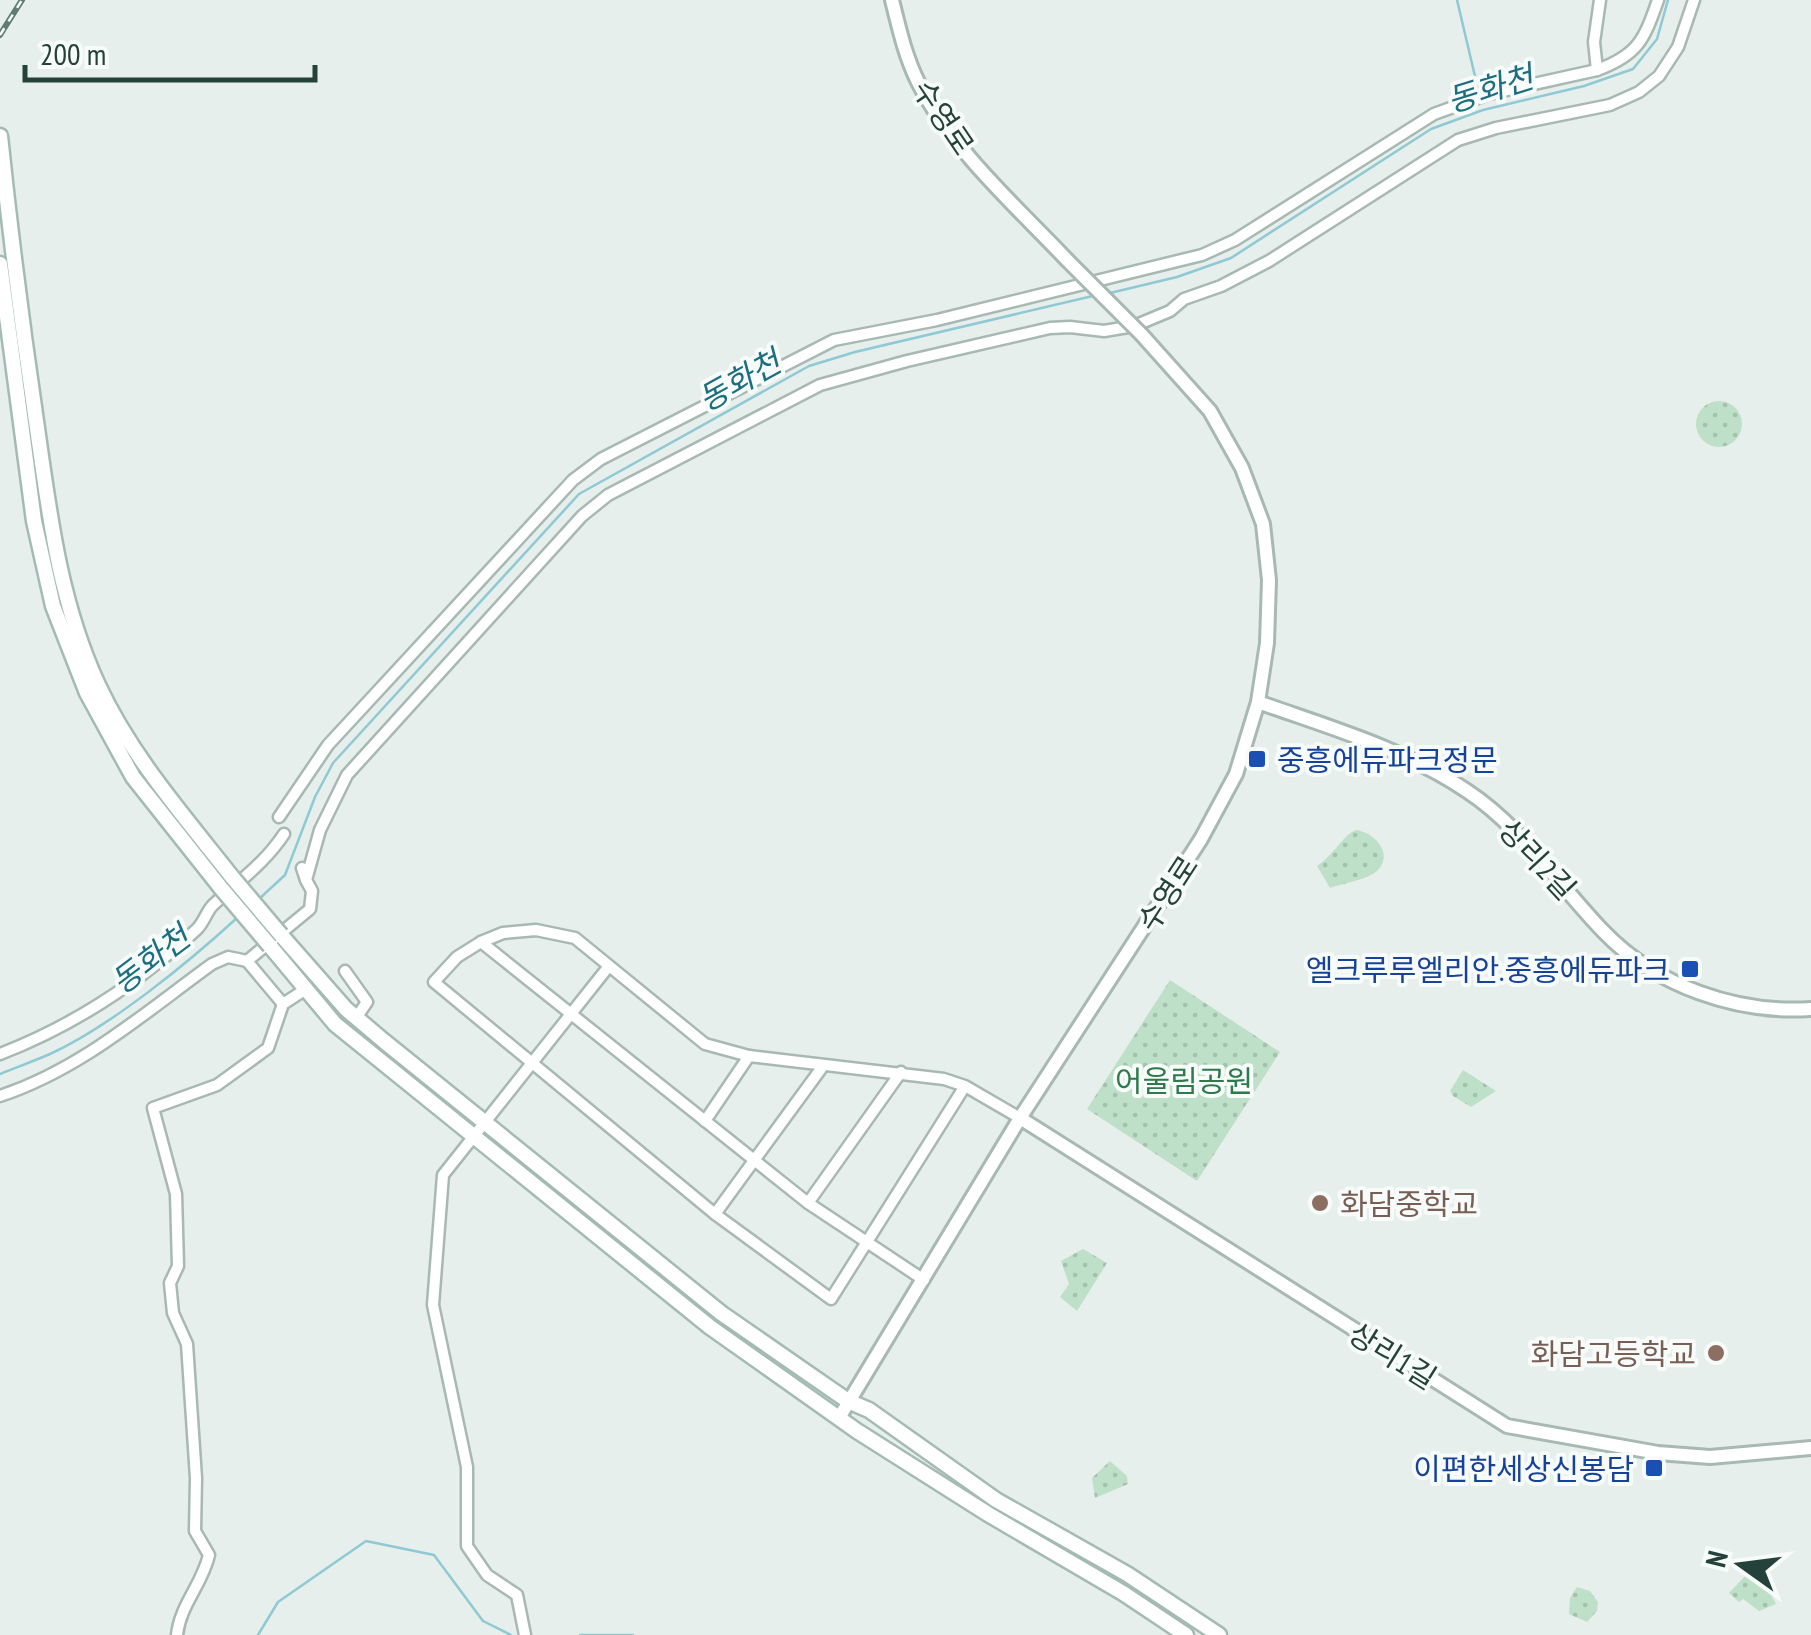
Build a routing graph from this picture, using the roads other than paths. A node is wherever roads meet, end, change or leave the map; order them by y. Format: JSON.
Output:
{"nodes":[{"id":1,"x":892,"y":0,"type":"edge"},
{"id":2,"x":1600,"y":0,"type":"edge"},
{"id":3,"x":1658,"y":0,"type":"edge"},
{"id":4,"x":1694,"y":0,"type":"edge"},
{"id":5,"x":1597,"y":70,"type":"junction"},
{"id":6,"x":0,"y":136,"type":"edge"},
{"id":7,"x":0,"y":264,"type":"edge"},
{"id":8,"x":1258,"y":702,"type":"junction"},
{"id":9,"x":279,"y":817,"type":"dead end"},
{"id":10,"x":284,"y":834,"type":"dead end"},
{"id":11,"x":302,"y":868,"type":"dead end"},
{"id":12,"x":306,"y":880,"type":"junction"},
{"id":13,"x":227,"y":882,"type":"junction"},
{"id":14,"x":276,"y":940,"type":"junction"},
{"id":15,"x":481,"y":942,"type":"junction"},
{"id":16,"x":248,"y":961,"type":"junction"},
{"id":17,"x":609,"y":966,"type":"junction"},
{"id":18,"x":345,"y":971,"type":"dead end"},
{"id":19,"x":306,"y":989,"type":"junction"},
{"id":20,"x":283,"y":1004,"type":"junction"},
{"id":21,"x":1811,"y":1010,"type":"edge"},
{"id":22,"x":571,"y":1014,"type":"junction"},
{"id":23,"x":356,"y":1018,"type":"junction"},
{"id":24,"x":0,"y":1054,"type":"edge"},
{"id":25,"x":749,"y":1056,"type":"junction"},
{"id":26,"x":532,"y":1062,"type":"junction"},
{"id":27,"x":824,"y":1066,"type":"junction"},
{"id":28,"x":901,"y":1072,"type":"junction"},
{"id":29,"x":965,"y":1086,"type":"junction"},
{"id":30,"x":0,"y":1096,"type":"edge"},
{"id":31,"x":1020,"y":1118,"type":"junction"},
{"id":32,"x":705,"y":1120,"type":"junction"},
{"id":33,"x":484,"y":1122,"type":"junction"},
{"id":34,"x":472,"y":1137,"type":"junction"},
{"id":35,"x":754,"y":1160,"type":"junction"},
{"id":36,"x":808,"y":1203,"type":"junction"},
{"id":37,"x":714,"y":1214,"type":"junction"},
{"id":38,"x":868,"y":1243,"type":"junction"},
{"id":39,"x":924,"y":1280,"type":"junction"},
{"id":40,"x":848,"y":1401,"type":"junction"},
{"id":41,"x":839,"y":1418,"type":"junction"},
{"id":42,"x":1811,"y":1448,"type":"edge"},
{"id":43,"x":525,"y":1633,"type":"edge"},
{"id":44,"x":177,"y":1635,"type":"edge"},
{"id":45,"x":1186,"y":1635,"type":"edge"},
{"id":46,"x":1219,"y":1635,"type":"edge"}],
"edges":[{"from":1,"to":8,"type":"street","name":"수영로","bridge":true},
{"from":2,"to":5,"type":"street"},
{"from":3,"to":5,"type":"street"},
{"from":4,"to":12,"type":"street"},
{"from":5,"to":9,"type":"street"},
{"from":6,"to":13,"type":"main road"},
{"from":7,"to":13,"type":"main road"},
{"from":8,"to":21,"type":"street","name":"상리2길"},
{"from":8,"to":31,"type":"street","name":"수영로"},
{"from":10,"to":24,"type":"street"},
{"from":11,"to":12,"type":"street"},
{"from":12,"to":16,"type":"street"},
{"from":13,"to":14,"type":"main road","bridge":true},
{"from":14,"to":19,"type":"main road"},
{"from":14,"to":23,"type":"main road"},
{"from":15,"to":17,"type":"street"},
{"from":15,"to":22,"type":"street"},
{"from":15,"to":26,"type":"street"},
{"from":16,"to":20,"type":"street"},
{"from":16,"to":30,"type":"street"},
{"from":17,"to":22,"type":"street"},
{"from":17,"to":25,"type":"street"},
{"from":18,"to":23,"type":"street"},
{"from":19,"to":20,"type":"street"},
{"from":19,"to":34,"type":"main road"},
{"from":20,"to":44,"type":"street"},
{"from":22,"to":26,"type":"street"},
{"from":22,"to":32,"type":"street"},
{"from":23,"to":33,"type":"main road"},
{"from":25,"to":27,"type":"street"},
{"from":25,"to":32,"type":"street"},
{"from":26,"to":33,"type":"street"},
{"from":26,"to":37,"type":"street"},
{"from":27,"to":28,"type":"street"},
{"from":27,"to":35,"type":"street"},
{"from":28,"to":29,"type":"street"},
{"from":28,"to":36,"type":"street"},
{"from":29,"to":31,"type":"street"},
{"from":29,"to":38,"type":"street"},
{"from":31,"to":39,"type":"street","name":"수영로"},
{"from":31,"to":42,"type":"street","name":"상리1길"},
{"from":32,"to":35,"type":"street"},
{"from":33,"to":34,"type":"street"},
{"from":33,"to":40,"type":"main road"},
{"from":34,"to":41,"type":"main road"},
{"from":34,"to":43,"type":"street"},
{"from":35,"to":36,"type":"street"},
{"from":35,"to":37,"type":"street"},
{"from":36,"to":38,"type":"street"},
{"from":37,"to":38,"type":"street"},
{"from":38,"to":39,"type":"street"},
{"from":39,"to":40,"type":"street","name":"수영로"},
{"from":40,"to":41,"type":"street","name":"수영로"},
{"from":40,"to":46,"type":"main road"},
{"from":41,"to":45,"type":"main road"}]}
